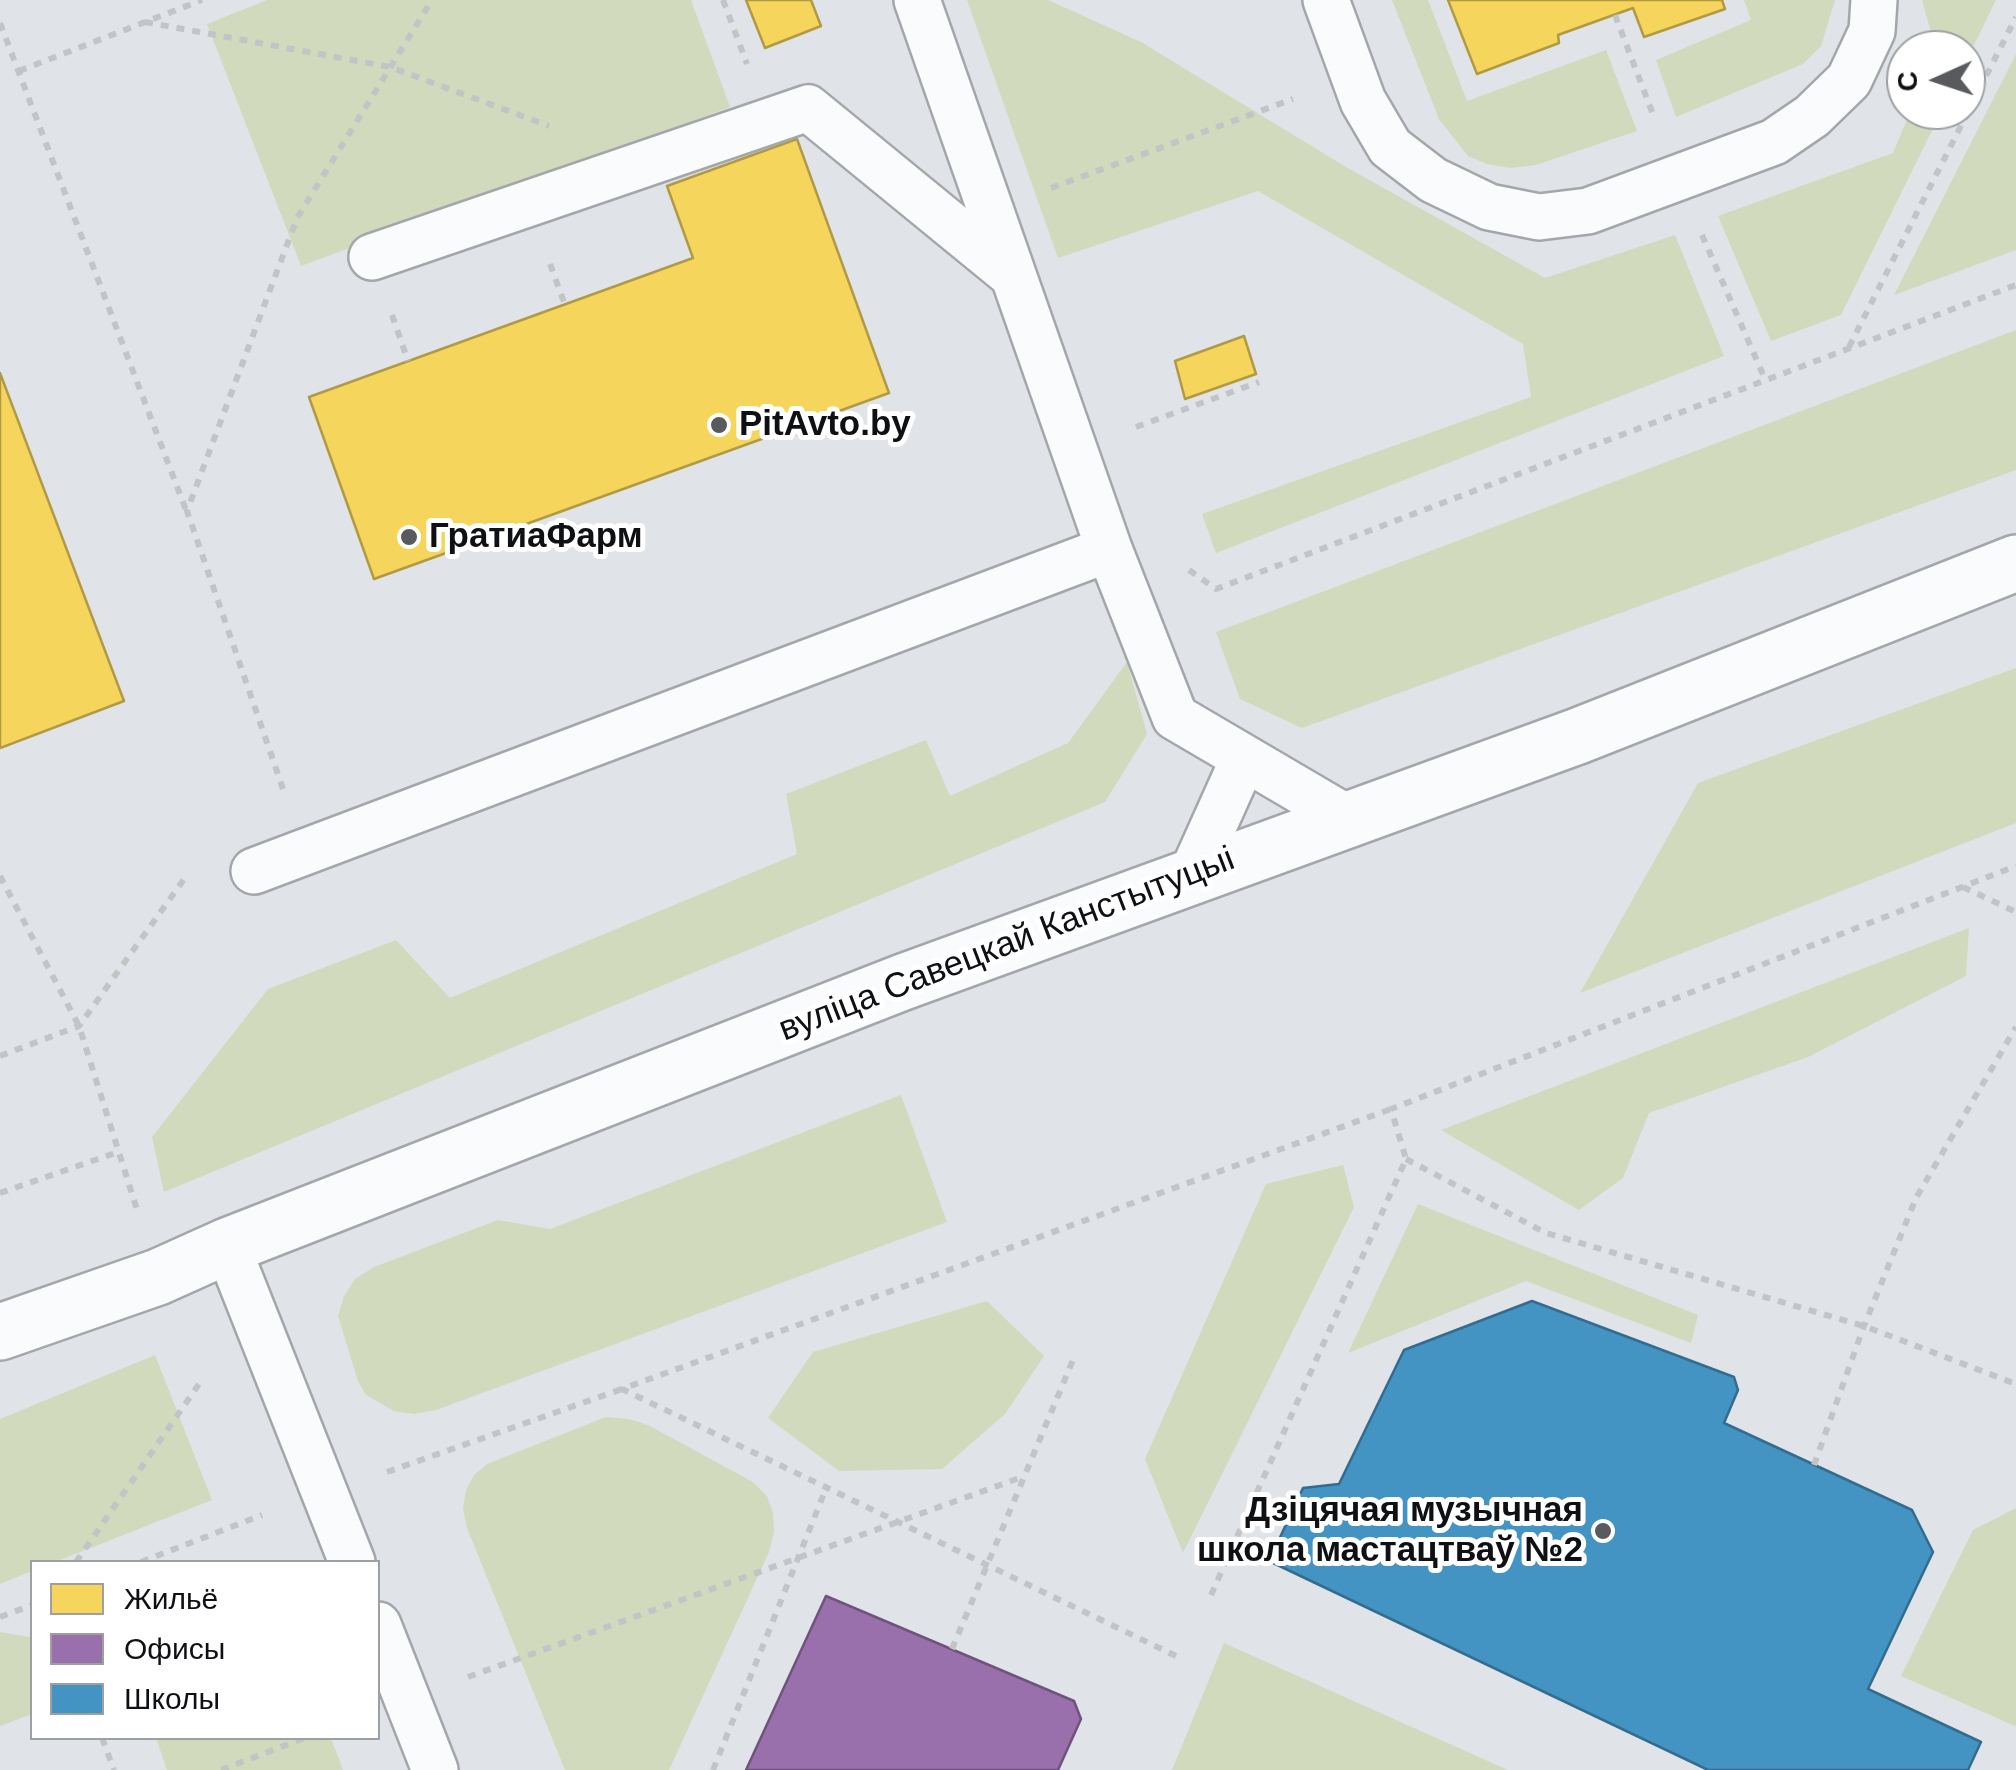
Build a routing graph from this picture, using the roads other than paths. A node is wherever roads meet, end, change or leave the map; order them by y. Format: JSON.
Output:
{"nodes":[{"id":1,"x":917,"y":0,"type":"edge"},
{"id":2,"x":1326,"y":0,"type":"edge"},
{"id":3,"x":1874,"y":0,"type":"edge"},
{"id":4,"x":372,"y":257,"type":"dead end"},
{"id":5,"x":1012,"y":276,"type":"junction"},
{"id":6,"x":1109,"y":548,"type":"junction"},
{"id":7,"x":2016,"y":563,"type":"edge"},
{"id":8,"x":1244,"y":758,"type":"junction"},
{"id":9,"x":1347,"y":818,"type":"junction"},
{"id":10,"x":254,"y":872,"type":"dead end"},
{"id":11,"x":1192,"y":876,"type":"junction"},
{"id":12,"x":227,"y":1246,"type":"junction"},
{"id":13,"x":0,"y":1332,"type":"edge"},
{"id":14,"x":351,"y":1560,"type":"edge"},
{"id":15,"x":380,"y":1630,"type":"edge"},
{"id":16,"x":434,"y":1770,"type":"edge"}],
"edges":[{"from":1,"to":5,"type":"lane"},
{"from":2,"to":3,"type":"lane"},
{"from":4,"to":5,"type":"lane"},
{"from":5,"to":6,"type":"lane"},
{"from":6,"to":8,"type":"lane"},
{"from":6,"to":10,"type":"lane"},
{"from":7,"to":9,"type":"main road","name":"вуліца Савецкай Канстытуцыі"},
{"from":8,"to":9,"type":"lane"},
{"from":8,"to":11,"type":"lane"},
{"from":9,"to":11,"type":"main road","name":"вуліца Савецкай Канстытуцыі"},
{"from":11,"to":12,"type":"main road","name":"вуліца Савецкай Канстытуцыі"},
{"from":12,"to":13,"type":"main road","name":"вуліца Савецкай Канстытуцыі"},
{"from":12,"to":14,"type":"lane"},
{"from":15,"to":16,"type":"lane"}]}
